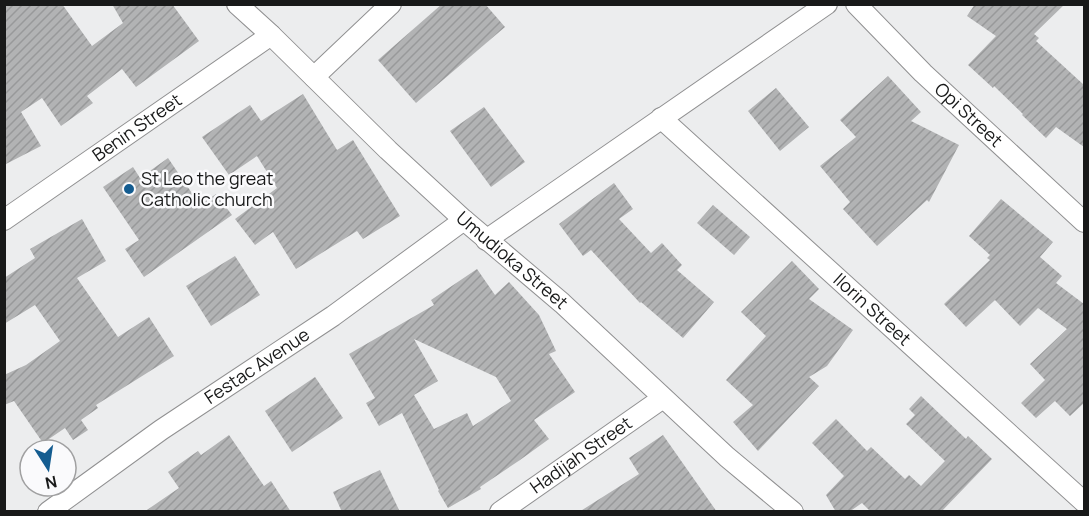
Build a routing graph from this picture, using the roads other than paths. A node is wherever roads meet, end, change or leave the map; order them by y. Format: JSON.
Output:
{"nodes":[{"id":1,"x":237,"y":4,"type":"edge"},
{"id":2,"x":391,"y":4,"type":"edge"},
{"id":3,"x":827,"y":4,"type":"edge"},
{"id":4,"x":856,"y":4,"type":"edge"},
{"id":5,"x":271,"y":35,"type":"junction"},
{"id":6,"x":314,"y":77,"type":"junction"},
{"id":7,"x":661,"y":118,"type":"junction"},
{"id":8,"x":4,"y":220,"type":"edge"},
{"id":9,"x":464,"y":220,"type":"junction"},
{"id":10,"x":1084,"y":222,"type":"edge"},
{"id":11,"x":486,"y":240,"type":"junction"},
{"id":12,"x":663,"y":398,"type":"junction"},
{"id":13,"x":1084,"y":502,"type":"edge"},
{"id":14,"x":48,"y":512,"type":"edge"},
{"id":15,"x":500,"y":512,"type":"edge"},
{"id":16,"x":793,"y":512,"type":"edge"}],
"edges":[{"from":1,"to":5,"type":"street","name":"Umudioka Street"},
{"from":2,"to":6,"type":"street"},
{"from":3,"to":7,"type":"street"},
{"from":4,"to":10,"type":"street","name":"Opi Street"},
{"from":5,"to":6,"type":"street","name":"Umudioka Street"},
{"from":5,"to":8,"type":"street","name":"Benin Street"},
{"from":6,"to":9,"type":"street","name":"Umudioka Street"},
{"from":7,"to":11,"type":"street"},
{"from":7,"to":13,"type":"street","name":"Ilorin Street"},
{"from":9,"to":11,"type":"street","name":"Umudioka Street"},
{"from":9,"to":14,"type":"street","name":"Festac Avenue"},
{"from":11,"to":12,"type":"street","name":"Umudioka Street"},
{"from":12,"to":15,"type":"street","name":"Hadijah Street"},
{"from":12,"to":16,"type":"street","name":"Umudioka Street"}]}
